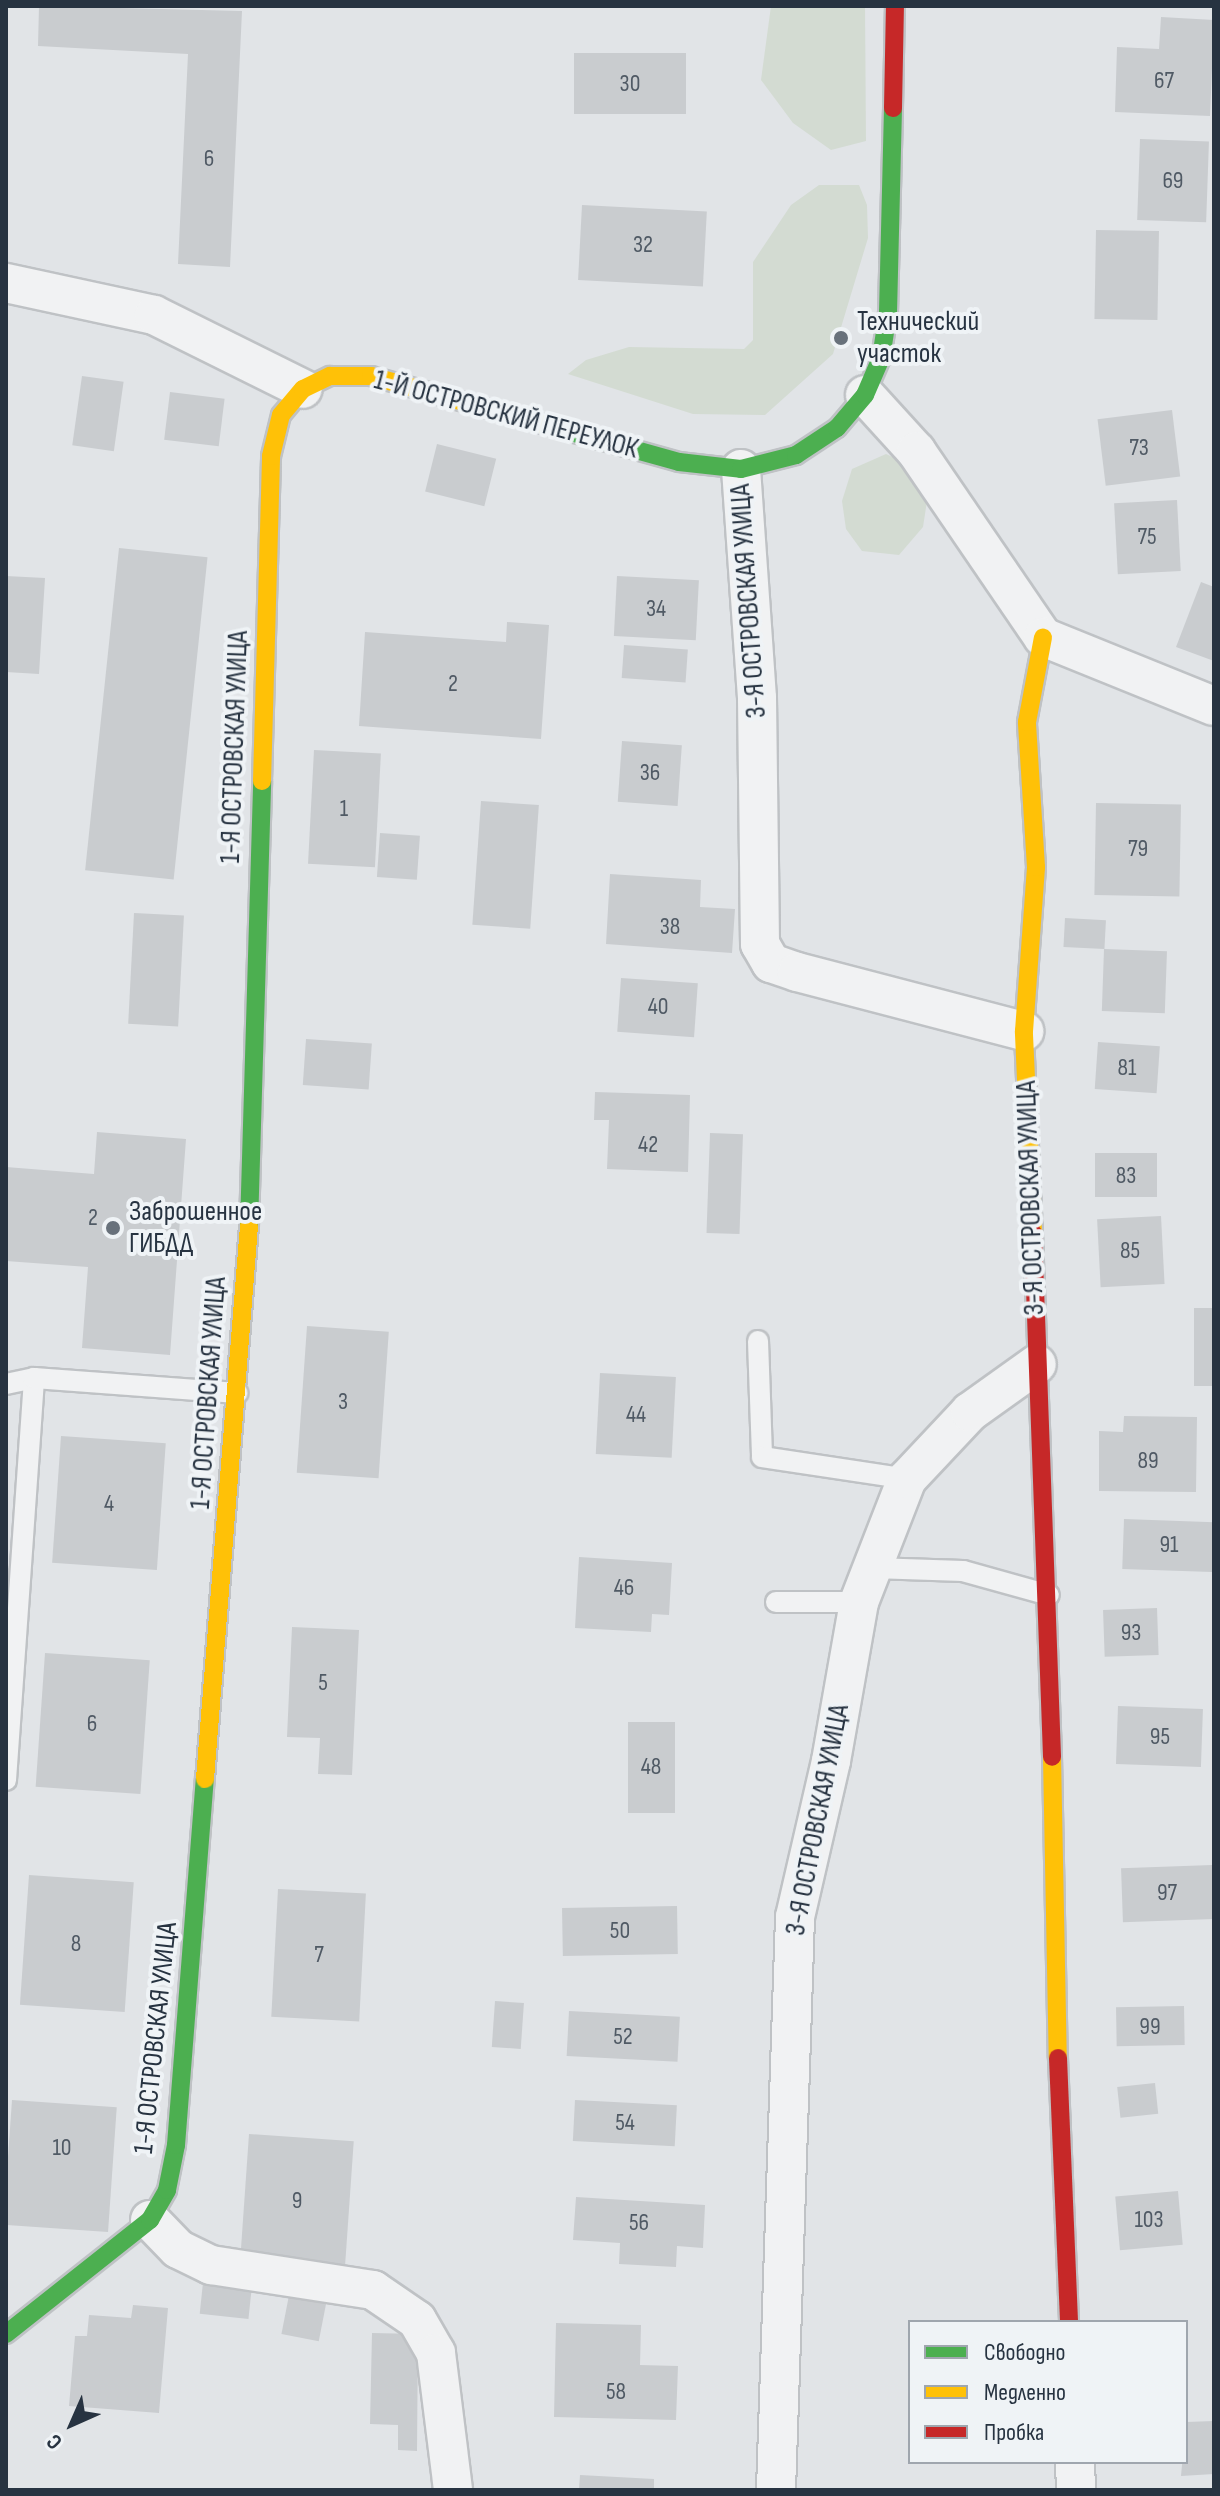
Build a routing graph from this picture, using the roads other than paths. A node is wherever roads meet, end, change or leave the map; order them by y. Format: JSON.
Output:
{"nodes":[{"id":1,"x":895,"y":6,"type":"edge"},
{"id":2,"x":6,"y":283,"type":"edge"},
{"id":3,"x":303,"y":389,"type":"junction"},
{"id":4,"x":865,"y":395,"type":"junction"},
{"id":5,"x":741,"y":469,"type":"junction"},
{"id":6,"x":1043,"y":637,"type":"junction"},
{"id":7,"x":1214,"y":706,"type":"edge"},
{"id":8,"x":1024,"y":1031,"type":"junction"},
{"id":9,"x":758,"y":1341,"type":"dead end"},
{"id":10,"x":1037,"y":1364,"type":"junction"},
{"id":11,"x":34,"y":1378,"type":"junction"},
{"id":12,"x":6,"y":1384,"type":"edge"},
{"id":13,"x":237,"y":1393,"type":"junction"},
{"id":14,"x":907,"y":1479,"type":"junction"},
{"id":15,"x":866,"y":1585,"type":"junction"},
{"id":16,"x":1049,"y":1595,"type":"junction"},
{"id":17,"x":776,"y":1602,"type":"dead end"},
{"id":18,"x":10,"y":1674,"type":"edge"},
{"id":19,"x":6,"y":1780,"type":"edge"},
{"id":20,"x":150,"y":2220,"type":"junction"},
{"id":21,"x":1069,"y":2320,"type":"edge"},
{"id":22,"x":6,"y":2334,"type":"edge"},
{"id":23,"x":1075,"y":2464,"type":"edge"},
{"id":24,"x":453,"y":2490,"type":"edge"},
{"id":25,"x":776,"y":2490,"type":"edge"},
{"id":26,"x":1076,"y":2490,"type":"edge"}],
"edges":[{"from":1,"to":4,"type":"street","name":"3-Я ОСТРОВСКАЯ УЛИЦА"},
{"from":2,"to":3,"type":"street"},
{"from":3,"to":5,"type":"street","name":"1-Й ОСТРОВСКИЙ ПЕРЕУЛОК"},
{"from":3,"to":13,"type":"street","name":"1-Я ОСТРОВСКАЯ УЛИЦА"},
{"from":4,"to":5,"type":"street","name":"3-Я ОСТРОВСКАЯ УЛИЦА"},
{"from":4,"to":6,"type":"street"},
{"from":5,"to":8,"type":"street","name":"3-Я ОСТРОВСКАЯ УЛИЦА"},
{"from":6,"to":7,"type":"street"},
{"from":6,"to":8,"type":"street","name":"3-Я ОСТРОВСКАЯ УЛИЦА"},
{"from":8,"to":10,"type":"street","name":"3-Я ОСТРОВСКАЯ УЛИЦА"},
{"from":9,"to":14,"type":"lane"},
{"from":10,"to":14,"type":"street","name":"3-Я ОСТРОВСКАЯ УЛИЦА"},
{"from":10,"to":16,"type":"street","name":"3-Я ОСТРОВСКАЯ УЛИЦА"},
{"from":11,"to":12,"type":"lane"},
{"from":11,"to":13,"type":"lane"},
{"from":11,"to":18,"type":"lane"},
{"from":13,"to":20,"type":"street","name":"1-Я ОСТРОВСКАЯ УЛИЦА"},
{"from":14,"to":15,"type":"street","name":"3-Я ОСТРОВСКАЯ УЛИЦА"},
{"from":15,"to":16,"type":"lane"},
{"from":15,"to":17,"type":"lane"},
{"from":15,"to":25,"type":"street","name":"3-Я ОСТРОВСКАЯ УЛИЦА"},
{"from":16,"to":21,"type":"street","name":"3-Я ОСТРОВСКАЯ УЛИЦА"},
{"from":18,"to":19,"type":"lane"},
{"from":20,"to":22,"type":"street","name":"1-Я ОСТРОВСКАЯ УЛИЦА"},
{"from":20,"to":24,"type":"street"},
{"from":23,"to":26,"type":"street"}]}
